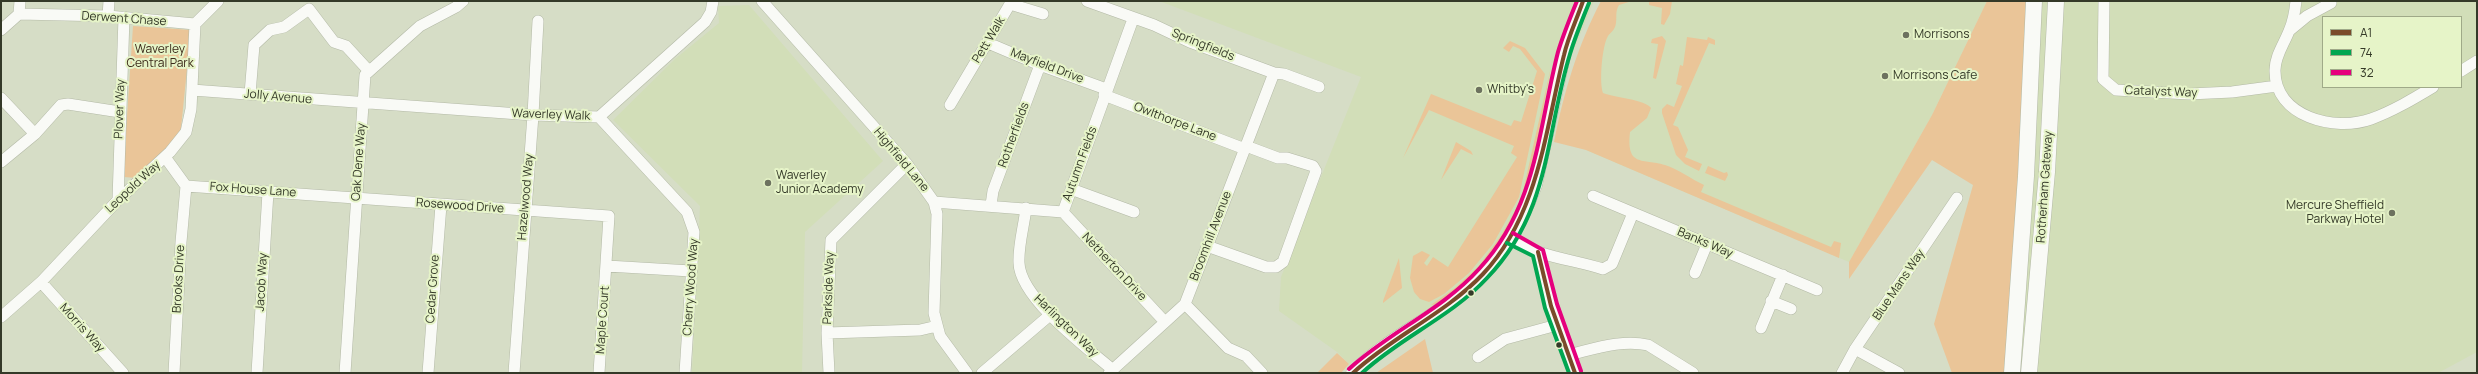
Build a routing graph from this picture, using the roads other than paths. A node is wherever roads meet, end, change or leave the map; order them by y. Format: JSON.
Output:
{"nodes":[{"id":1,"x":20,"y":1,"type":"edge"},
{"id":2,"x":109,"y":1,"type":"edge"},
{"id":3,"x":218,"y":1,"type":"edge"},
{"id":4,"x":463,"y":1,"type":"edge"},
{"id":5,"x":713,"y":1,"type":"edge"},
{"id":6,"x":762,"y":1,"type":"edge"},
{"id":7,"x":1087,"y":1,"type":"edge"},
{"id":8,"x":1583,"y":1,"type":"edge"},
{"id":9,"x":2034,"y":1,"type":"edge"},
{"id":10,"x":2056,"y":1,"type":"edge"},
{"id":11,"x":2104,"y":1,"type":"edge"},
{"id":12,"x":2296,"y":1,"type":"edge"},
{"id":13,"x":2316,"y":1,"type":"edge"},
{"id":14,"x":2334,"y":2,"type":"edge"},
{"id":15,"x":19,"y":14,"type":"junction"},
{"id":16,"x":1043,"y":14,"type":"dead end"},
{"id":17,"x":108,"y":16,"type":"junction"},
{"id":18,"x":124,"y":17,"type":"junction"},
{"id":19,"x":1133,"y":19,"type":"junction"},
{"id":20,"x":538,"y":21,"type":"dead end"},
{"id":21,"x":195,"y":24,"type":"junction"},
{"id":22,"x":1,"y":30,"type":"edge"},
{"id":23,"x":2290,"y":30,"type":"junction"},
{"id":24,"x":988,"y":43,"type":"junction"},
{"id":25,"x":2477,"y":61,"type":"edge"},
{"id":26,"x":1040,"y":65,"type":"junction"},
{"id":27,"x":368,"y":70,"type":"junction"},
{"id":28,"x":2462,"y":70,"type":"edge"},
{"id":29,"x":1274,"y":73,"type":"junction"},
{"id":30,"x":2277,"y":86,"type":"junction"},
{"id":31,"x":1319,"y":87,"type":"dead end"},
{"id":32,"x":2431,"y":88,"type":"edge"},
{"id":33,"x":192,"y":90,"type":"junction"},
{"id":34,"x":1105,"y":92,"type":"junction"},
{"id":35,"x":250,"y":94,"type":"junction"},
{"id":36,"x":1,"y":98,"type":"edge"},
{"id":37,"x":363,"y":104,"type":"junction"},
{"id":38,"x":950,"y":105,"type":"dead end"},
{"id":39,"x":120,"y":112,"type":"junction"},
{"id":40,"x":534,"y":115,"type":"junction"},
{"id":41,"x":600,"y":117,"type":"junction"},
{"id":42,"x":35,"y":134,"type":"junction"},
{"id":43,"x":1245,"y":148,"type":"junction"},
{"id":44,"x":165,"y":157,"type":"junction"},
{"id":45,"x":1,"y":162,"type":"edge"},
{"id":46,"x":907,"y":164,"type":"junction"},
{"id":47,"x":186,"y":186,"type":"junction"},
{"id":48,"x":1071,"y":189,"type":"junction"},
{"id":49,"x":268,"y":192,"type":"junction"},
{"id":50,"x":1594,"y":196,"type":"dead end"},
{"id":51,"x":356,"y":197,"type":"junction"},
{"id":52,"x":1957,"y":198,"type":"dead end"},
{"id":53,"x":118,"y":200,"type":"junction"},
{"id":54,"x":934,"y":202,"type":"junction"},
{"id":55,"x":441,"y":205,"type":"junction"},
{"id":56,"x":991,"y":205,"type":"junction"},
{"id":57,"x":1026,"y":208,"type":"junction"},
{"id":58,"x":525,"y":210,"type":"junction"},
{"id":59,"x":1062,"y":212,"type":"junction"},
{"id":60,"x":1134,"y":212,"type":"dead end"},
{"id":61,"x":1633,"y":213,"type":"junction"},
{"id":62,"x":1510,"y":238,"type":"junction"},
{"id":63,"x":1707,"y":244,"type":"junction"},
{"id":64,"x":1207,"y":246,"type":"junction"},
{"id":65,"x":1538,"y":252,"type":"junction"},
{"id":66,"x":607,"y":266,"type":"junction"},
{"id":67,"x":691,"y":271,"type":"junction"},
{"id":68,"x":1695,"y":273,"type":"dead end"},
{"id":69,"x":1783,"y":275,"type":"junction"},
{"id":70,"x":41,"y":282,"type":"junction"},
{"id":71,"x":1817,"y":290,"type":"dead end"},
{"id":72,"x":1772,"y":301,"type":"junction"},
{"id":73,"x":1185,"y":304,"type":"junction"},
{"id":74,"x":1791,"y":309,"type":"dead end"},
{"id":75,"x":1050,"y":315,"type":"junction"},
{"id":76,"x":1,"y":317,"type":"edge"},
{"id":77,"x":1165,"y":322,"type":"junction"},
{"id":78,"x":1557,"y":325,"type":"junction"},
{"id":79,"x":937,"y":326,"type":"junction"},
{"id":80,"x":1761,"y":328,"type":"dead end"},
{"id":81,"x":827,"y":333,"type":"junction"},
{"id":82,"x":1855,"y":349,"type":"junction"},
{"id":83,"x":1568,"y":355,"type":"junction"},
{"id":84,"x":1478,"y":357,"type":"dead end"},
{"id":85,"x":1111,"y":371,"type":"edge"},
{"id":86,"x":123,"y":373,"type":"edge"},
{"id":87,"x":174,"y":373,"type":"edge"},
{"id":88,"x":257,"y":373,"type":"edge"},
{"id":89,"x":345,"y":373,"type":"edge"},
{"id":90,"x":428,"y":373,"type":"edge"},
{"id":91,"x":514,"y":373,"type":"edge"},
{"id":92,"x":599,"y":373,"type":"edge"},
{"id":93,"x":685,"y":373,"type":"edge"},
{"id":94,"x":830,"y":373,"type":"edge"},
{"id":95,"x":967,"y":373,"type":"edge"},
{"id":96,"x":982,"y":373,"type":"edge"},
{"id":97,"x":1262,"y":373,"type":"edge"},
{"id":98,"x":1353,"y":373,"type":"edge"},
{"id":99,"x":1575,"y":373,"type":"edge"},
{"id":100,"x":1693,"y":373,"type":"edge"},
{"id":101,"x":1842,"y":373,"type":"edge"},
{"id":102,"x":1899,"y":373,"type":"edge"},
{"id":103,"x":2012,"y":373,"type":"edge"},
{"id":104,"x":2029,"y":373,"type":"edge"}],
"edges":[{"from":1,"to":15,"type":"street"},
{"from":2,"to":17,"type":"street"},
{"from":3,"to":21,"type":"street"},
{"from":4,"to":27,"type":"street"},
{"from":5,"to":41,"type":"street","name":"Waverley Walk"},
{"from":6,"to":46,"type":"street","name":"Highfield Lane"},
{"from":7,"to":19,"type":"street","name":"Springfields"},
{"from":8,"to":62,"type":"main road"},
{"from":9,"to":103,"type":"highway","name":"Rotherham Gateway"},
{"from":10,"to":104,"type":"highway","name":"Rotherham Gateway"},
{"from":11,"to":30,"type":"street","name":"Catalyst Way"},
{"from":12,"to":23,"type":"street"},
{"from":13,"to":14,"type":"street"},
{"from":14,"to":23,"type":"street"},
{"from":15,"to":17,"type":"street","name":"Derwent Chase"},
{"from":15,"to":22,"type":"street"},
{"from":16,"to":24,"type":"street","name":"Pett Walk"},
{"from":17,"to":18,"type":"street","name":"Derwent Chase"},
{"from":18,"to":21,"type":"street","name":"Derwent Chase"},
{"from":18,"to":39,"type":"street","name":"Plover Way"},
{"from":19,"to":29,"type":"street","name":"Springfields"},
{"from":19,"to":34,"type":"street","name":"Autumn Fields"},
{"from":20,"to":40,"type":"street","name":"Hazelwood Way"},
{"from":21,"to":33,"type":"street","name":"Leopold Way"},
{"from":23,"to":30,"type":"street"},
{"from":24,"to":26,"type":"street","name":"Mayfield Drive"},
{"from":24,"to":38,"type":"street","name":"Pett Walk"},
{"from":25,"to":28,"type":"street"},
{"from":26,"to":34,"type":"street","name":"Mayfield Drive"},
{"from":26,"to":56,"type":"street","name":"Rotherfields"},
{"from":27,"to":35,"type":"street"},
{"from":27,"to":37,"type":"street","name":"Oak Dene Way"},
{"from":29,"to":31,"type":"street","name":"Springfields"},
{"from":29,"to":43,"type":"street","name":"Broomhill Avenue"},
{"from":30,"to":32,"type":"street"},
{"from":33,"to":35,"type":"street","name":"Jolly Avenue"},
{"from":33,"to":44,"type":"street","name":"Leopold Way"},
{"from":34,"to":43,"type":"street","name":"Owlthorpe Lane"},
{"from":34,"to":48,"type":"street","name":"Autumn Fields"},
{"from":35,"to":37,"type":"street","name":"Jolly Avenue"},
{"from":36,"to":42,"type":"street"},
{"from":37,"to":40,"type":"street","name":"Waverley Walk"},
{"from":37,"to":51,"type":"street","name":"Oak Dene Way"},
{"from":39,"to":42,"type":"street"},
{"from":39,"to":53,"type":"street","name":"Plover Way"},
{"from":40,"to":41,"type":"street","name":"Waverley Walk"},
{"from":40,"to":58,"type":"street","name":"Hazelwood Way"},
{"from":41,"to":67,"type":"street","name":"Cherry Wood Way"},
{"from":42,"to":45,"type":"street"},
{"from":43,"to":64,"type":"street","name":"Broomhill Avenue"},
{"from":43,"to":64,"type":"street","name":"Owlthorpe Lane"},
{"from":44,"to":47,"type":"street"},
{"from":44,"to":53,"type":"street","name":"Leopold Way"},
{"from":46,"to":54,"type":"street","name":"Highfield Lane"},
{"from":46,"to":81,"type":"street","name":"Parkside Way"},
{"from":47,"to":49,"type":"street","name":"Fox House Lane"},
{"from":47,"to":87,"type":"street","name":"Brooks Drive"},
{"from":48,"to":59,"type":"street","name":"Autumn Fields"},
{"from":48,"to":60,"type":"street"},
{"from":49,"to":51,"type":"street","name":"Fox House Lane"},
{"from":49,"to":88,"type":"street","name":"Jacob Way"},
{"from":50,"to":61,"type":"street","name":"Banks Way"},
{"from":51,"to":55,"type":"street","name":"Rosewood Drive"},
{"from":51,"to":89,"type":"street","name":"Oak Dene Way"},
{"from":52,"to":82,"type":"street","name":"Blue Mans Way"},
{"from":53,"to":70,"type":"street","name":"Leopold Way"},
{"from":54,"to":56,"type":"street","name":"Autumn Fields"},
{"from":54,"to":79,"type":"street","name":"Highfield Lane"},
{"from":55,"to":58,"type":"street","name":"Rosewood Drive"},
{"from":55,"to":90,"type":"street","name":"Cedar Grove"},
{"from":56,"to":57,"type":"street","name":"Autumn Fields"},
{"from":57,"to":59,"type":"street","name":"Autumn Fields"},
{"from":57,"to":75,"type":"street","name":"Harlington Way"},
{"from":58,"to":66,"type":"street","name":"Rosewood Drive"},
{"from":58,"to":91,"type":"street","name":"Hazelwood Way"},
{"from":59,"to":77,"type":"street","name":"Netherton Drive"},
{"from":61,"to":63,"type":"street","name":"Banks Way"},
{"from":61,"to":65,"type":"street"},
{"from":62,"to":65,"type":"street"},
{"from":62,"to":98,"type":"main road"},
{"from":63,"to":68,"type":"street"},
{"from":63,"to":69,"type":"street","name":"Banks Way"},
{"from":64,"to":73,"type":"street","name":"Broomhill Avenue"},
{"from":65,"to":78,"type":"street"},
{"from":66,"to":67,"type":"street"},
{"from":66,"to":92,"type":"street","name":"Maple Court"},
{"from":67,"to":93,"type":"street","name":"Cherry Wood Way"},
{"from":69,"to":71,"type":"street","name":"Banks Way"},
{"from":69,"to":72,"type":"street"},
{"from":70,"to":76,"type":"street","name":"Leopold Way"},
{"from":70,"to":86,"type":"street","name":"Morris Way"},
{"from":72,"to":74,"type":"street"},
{"from":72,"to":80,"type":"street"},
{"from":73,"to":77,"type":"street","name":"Broomhill Avenue"},
{"from":73,"to":97,"type":"street"},
{"from":75,"to":85,"type":"street","name":"Harlington Way"},
{"from":75,"to":96,"type":"street"},
{"from":77,"to":85,"type":"street","name":"Broomhill Avenue"},
{"from":78,"to":83,"type":"street"},
{"from":78,"to":84,"type":"street"},
{"from":79,"to":81,"type":"street"},
{"from":79,"to":95,"type":"street","name":"Highfield Lane"},
{"from":81,"to":94,"type":"street","name":"Parkside Way"},
{"from":82,"to":101,"type":"street","name":"Blue Mans Way"},
{"from":82,"to":102,"type":"street"},
{"from":83,"to":99,"type":"street"},
{"from":83,"to":100,"type":"street"}]}
